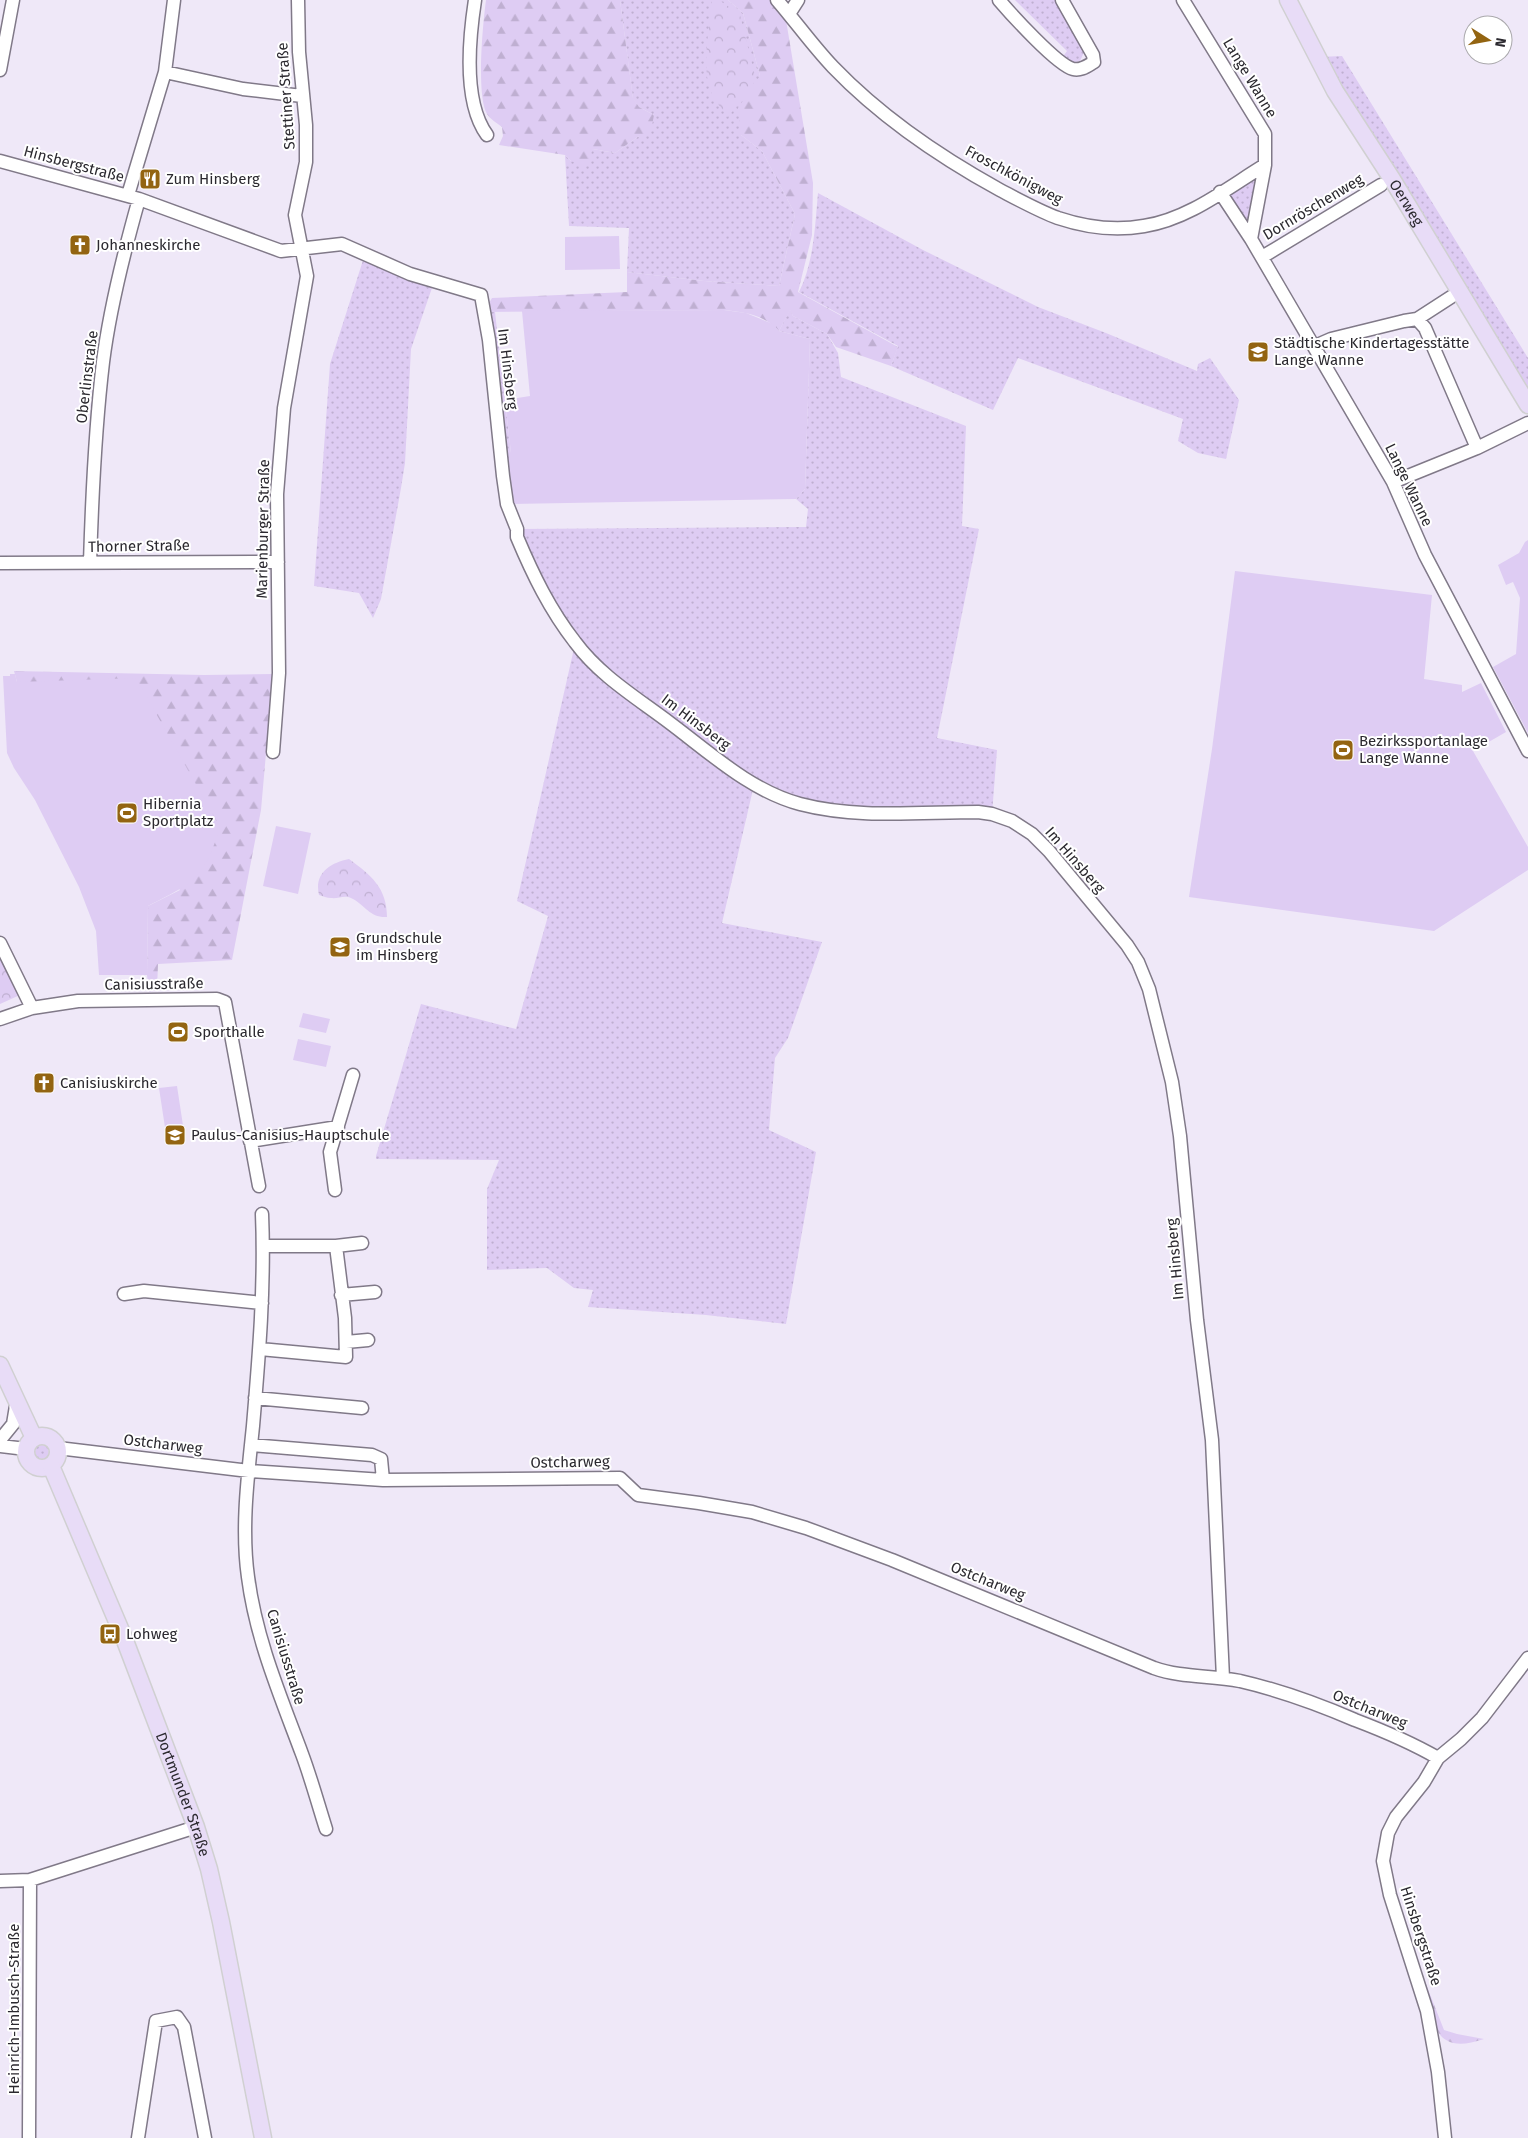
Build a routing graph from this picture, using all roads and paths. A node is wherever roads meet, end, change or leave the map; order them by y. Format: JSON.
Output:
{"nodes":[{"id":1,"x":13,"y":0,"type":"edge"},
{"id":2,"x":174,"y":0,"type":"edge"},
{"id":3,"x":298,"y":0,"type":"edge"},
{"id":4,"x":475,"y":0,"type":"edge"},
{"id":5,"x":777,"y":0,"type":"edge"},
{"id":6,"x":798,"y":0,"type":"edge"},
{"id":7,"x":999,"y":0,"type":"edge"},
{"id":8,"x":1062,"y":0,"type":"edge"},
{"id":9,"x":1183,"y":0,"type":"edge"},
{"id":10,"x":1288,"y":0,"type":"edge"},
{"id":11,"x":789,"y":14,"type":"junction"},
{"id":12,"x":0,"y":70,"type":"edge"},
{"id":13,"x":165,"y":72,"type":"junction"},
{"id":14,"x":302,"y":96,"type":"junction"},
{"id":15,"x":486,"y":135,"type":"dead end"},
{"id":16,"x":0,"y":161,"type":"edge"},
{"id":17,"x":1265,"y":165,"type":"junction"},
{"id":18,"x":1381,"y":185,"type":"dead end"},
{"id":19,"x":1220,"y":192,"type":"junction"},
{"id":20,"x":134,"y":197,"type":"junction"},
{"id":21,"x":1251,"y":239,"type":"junction"},
{"id":22,"x":301,"y":249,"type":"junction"},
{"id":23,"x":1262,"y":257,"type":"junction"},
{"id":24,"x":480,"y":295,"type":"joint"},
{"id":25,"x":1451,"y":297,"type":"dead end"},
{"id":26,"x":1417,"y":320,"type":"junction"},
{"id":27,"x":1315,"y":346,"type":"junction"},
{"id":28,"x":1528,"y":405,"type":"edge"},
{"id":29,"x":1528,"y":423,"type":"edge"},
{"id":30,"x":1477,"y":448,"type":"junction"},
{"id":31,"x":1398,"y":480,"type":"dead end"},
{"id":32,"x":278,"y":562,"type":"junction"},
{"id":33,"x":0,"y":563,"type":"edge"},
{"id":34,"x":90,"y":564,"type":"junction"},
{"id":35,"x":1528,"y":751,"type":"edge"},
{"id":36,"x":273,"y":752,"type":"dead end"},
{"id":37,"x":0,"y":944,"type":"edge"},
{"id":38,"x":32,"y":1008,"type":"junction"},
{"id":39,"x":0,"y":1019,"type":"edge"},
{"id":40,"x":353,"y":1076,"type":"dead end"},
{"id":41,"x":338,"y":1127,"type":"junction"},
{"id":42,"x":250,"y":1142,"type":"junction"},
{"id":43,"x":259,"y":1186,"type":"dead end"},
{"id":44,"x":335,"y":1190,"type":"dead end"},
{"id":45,"x":262,"y":1214,"type":"dead end"},
{"id":46,"x":362,"y":1243,"type":"dead end"},
{"id":47,"x":263,"y":1246,"type":"junction"},
{"id":48,"x":336,"y":1246,"type":"junction"},
{"id":49,"x":375,"y":1292,"type":"dead end"},
{"id":50,"x":124,"y":1294,"type":"dead end"},
{"id":51,"x":341,"y":1295,"type":"junction"},
{"id":52,"x":262,"y":1303,"type":"junction"},
{"id":53,"x":368,"y":1340,"type":"dead end"},
{"id":54,"x":346,"y":1342,"type":"junction"},
{"id":55,"x":260,"y":1349,"type":"junction"},
{"id":56,"x":0,"y":1365,"type":"edge"},
{"id":57,"x":255,"y":1398,"type":"junction"},
{"id":58,"x":17,"y":1400,"type":"junction"},
{"id":59,"x":362,"y":1408,"type":"dead end"},
{"id":60,"x":0,"y":1440,"type":"edge"},
{"id":61,"x":30,"y":1443,"type":"junction"},
{"id":62,"x":251,"y":1445,"type":"junction"},
{"id":63,"x":0,"y":1446,"type":"edge"},
{"id":64,"x":58,"y":1448,"type":"junction"},
{"id":65,"x":50,"y":1466,"type":"junction"},
{"id":66,"x":249,"y":1471,"type":"junction"},
{"id":67,"x":383,"y":1480,"type":"junction"},
{"id":68,"x":1528,"y":1658,"type":"edge"},
{"id":69,"x":1223,"y":1678,"type":"junction"},
{"id":70,"x":1438,"y":1758,"type":"junction"},
{"id":71,"x":196,"y":1827,"type":"junction"},
{"id":72,"x":326,"y":1829,"type":"dead end"},
{"id":73,"x":30,"y":1880,"type":"junction"},
{"id":74,"x":0,"y":1881,"type":"edge"},
{"id":75,"x":29,"y":2138,"type":"edge"},
{"id":76,"x":138,"y":2138,"type":"edge"},
{"id":77,"x":205,"y":2138,"type":"edge"},
{"id":78,"x":263,"y":2138,"type":"edge"},
{"id":79,"x":1445,"y":2138,"type":"edge"}],
"edges":[{"from":1,"to":12,"type":"street"},
{"from":2,"to":13,"type":"street","name":"Oberlinstraße"},
{"from":3,"to":14,"type":"street","name":"Stettiner Straße"},
{"from":4,"to":15,"type":"street"},
{"from":5,"to":11,"type":"street","name":"Froschkönigweg"},
{"from":6,"to":11,"type":"street"},
{"from":7,"to":8,"type":"street"},
{"from":9,"to":17,"type":"street","name":"Lange Wanne"},
{"from":10,"to":28,"type":"main road","name":"Oerweg"},
{"from":11,"to":19,"type":"street","name":"Froschkönigweg"},
{"from":13,"to":14,"type":"street"},
{"from":13,"to":20,"type":"street","name":"Oberlinstraße"},
{"from":14,"to":22,"type":"street","name":"Stettiner Straße"},
{"from":16,"to":20,"type":"street","name":"Hinsbergstraße"},
{"from":17,"to":19,"type":"street","name":"Froschkönigweg"},
{"from":17,"to":21,"type":"street","name":"Lange Wanne"},
{"from":18,"to":23,"type":"street","name":"Dornröschenweg"},
{"from":19,"to":21,"type":"street","name":"Lange Wanne"},
{"from":20,"to":22,"type":"street","name":"Hinsbergstraße"},
{"from":20,"to":34,"type":"street","name":"Oberlinstraße"},
{"from":21,"to":23,"type":"street","name":"Lange Wanne"},
{"from":22,"to":24,"type":"street","name":"Hinsbergstraße"},
{"from":22,"to":32,"type":"street","name":"Marienburger Straße"},
{"from":23,"to":27,"type":"street","name":"Lange Wanne"},
{"from":24,"to":69,"type":"street","name":"Im Hinsberg"},
{"from":25,"to":26,"type":"street"},
{"from":26,"to":27,"type":"street"},
{"from":26,"to":30,"type":"street"},
{"from":27,"to":35,"type":"street","name":"Lange Wanne"},
{"from":29,"to":30,"type":"street"},
{"from":30,"to":31,"type":"street"},
{"from":32,"to":34,"type":"street","name":"Thorner Straße"},
{"from":32,"to":36,"type":"street","name":"Marienburger Straße"},
{"from":33,"to":34,"type":"street","name":"Thorner Straße"},
{"from":37,"to":38,"type":"street"},
{"from":38,"to":39,"type":"street"},
{"from":38,"to":42,"type":"street","name":"Canisiusstraße"},
{"from":40,"to":41,"type":"street"},
{"from":41,"to":42,"type":"street"},
{"from":41,"to":44,"type":"street"},
{"from":42,"to":43,"type":"street","name":"Canisiusstraße"},
{"from":45,"to":47,"type":"street","name":"Canisiusstraße"},
{"from":46,"to":48,"type":"street"},
{"from":47,"to":48,"type":"street"},
{"from":47,"to":52,"type":"street","name":"Canisiusstraße"},
{"from":48,"to":51,"type":"street"},
{"from":49,"to":51,"type":"street"},
{"from":50,"to":52,"type":"street"},
{"from":51,"to":54,"type":"street"},
{"from":52,"to":55,"type":"street","name":"Canisiusstraße"},
{"from":53,"to":54,"type":"street"},
{"from":54,"to":55,"type":"street"},
{"from":55,"to":57,"type":"street","name":"Canisiusstraße"},
{"from":56,"to":58,"type":"main road"},
{"from":57,"to":59,"type":"street"},
{"from":57,"to":62,"type":"street","name":"Canisiusstraße"},
{"from":58,"to":60,"type":"street"},
{"from":58,"to":61,"type":"main road"},
{"from":61,"to":63,"type":"street"},
{"from":61,"to":64,"type":"main road"},
{"from":61,"to":65,"type":"main road"},
{"from":62,"to":66,"type":"street","name":"Canisiusstraße"},
{"from":62,"to":67,"type":"street"},
{"from":64,"to":65,"type":"main road"},
{"from":64,"to":66,"type":"street","name":"Ostcharweg"},
{"from":65,"to":71,"type":"main road","name":"Dortmunder Straße"},
{"from":66,"to":67,"type":"street","name":"Ostcharweg"},
{"from":66,"to":72,"type":"street","name":"Canisiusstraße"},
{"from":67,"to":69,"type":"street","name":"Ostcharweg"},
{"from":68,"to":70,"type":"street"},
{"from":69,"to":70,"type":"street","name":"Ostcharweg"},
{"from":70,"to":79,"type":"street","name":"Hinsbergstraße"},
{"from":71,"to":73,"type":"street"},
{"from":71,"to":78,"type":"main road","name":"Dortmunder Straße"},
{"from":73,"to":74,"type":"street"},
{"from":73,"to":75,"type":"street","name":"Heinrich-Imbusch-Straße"},
{"from":76,"to":77,"type":"street"}]}
